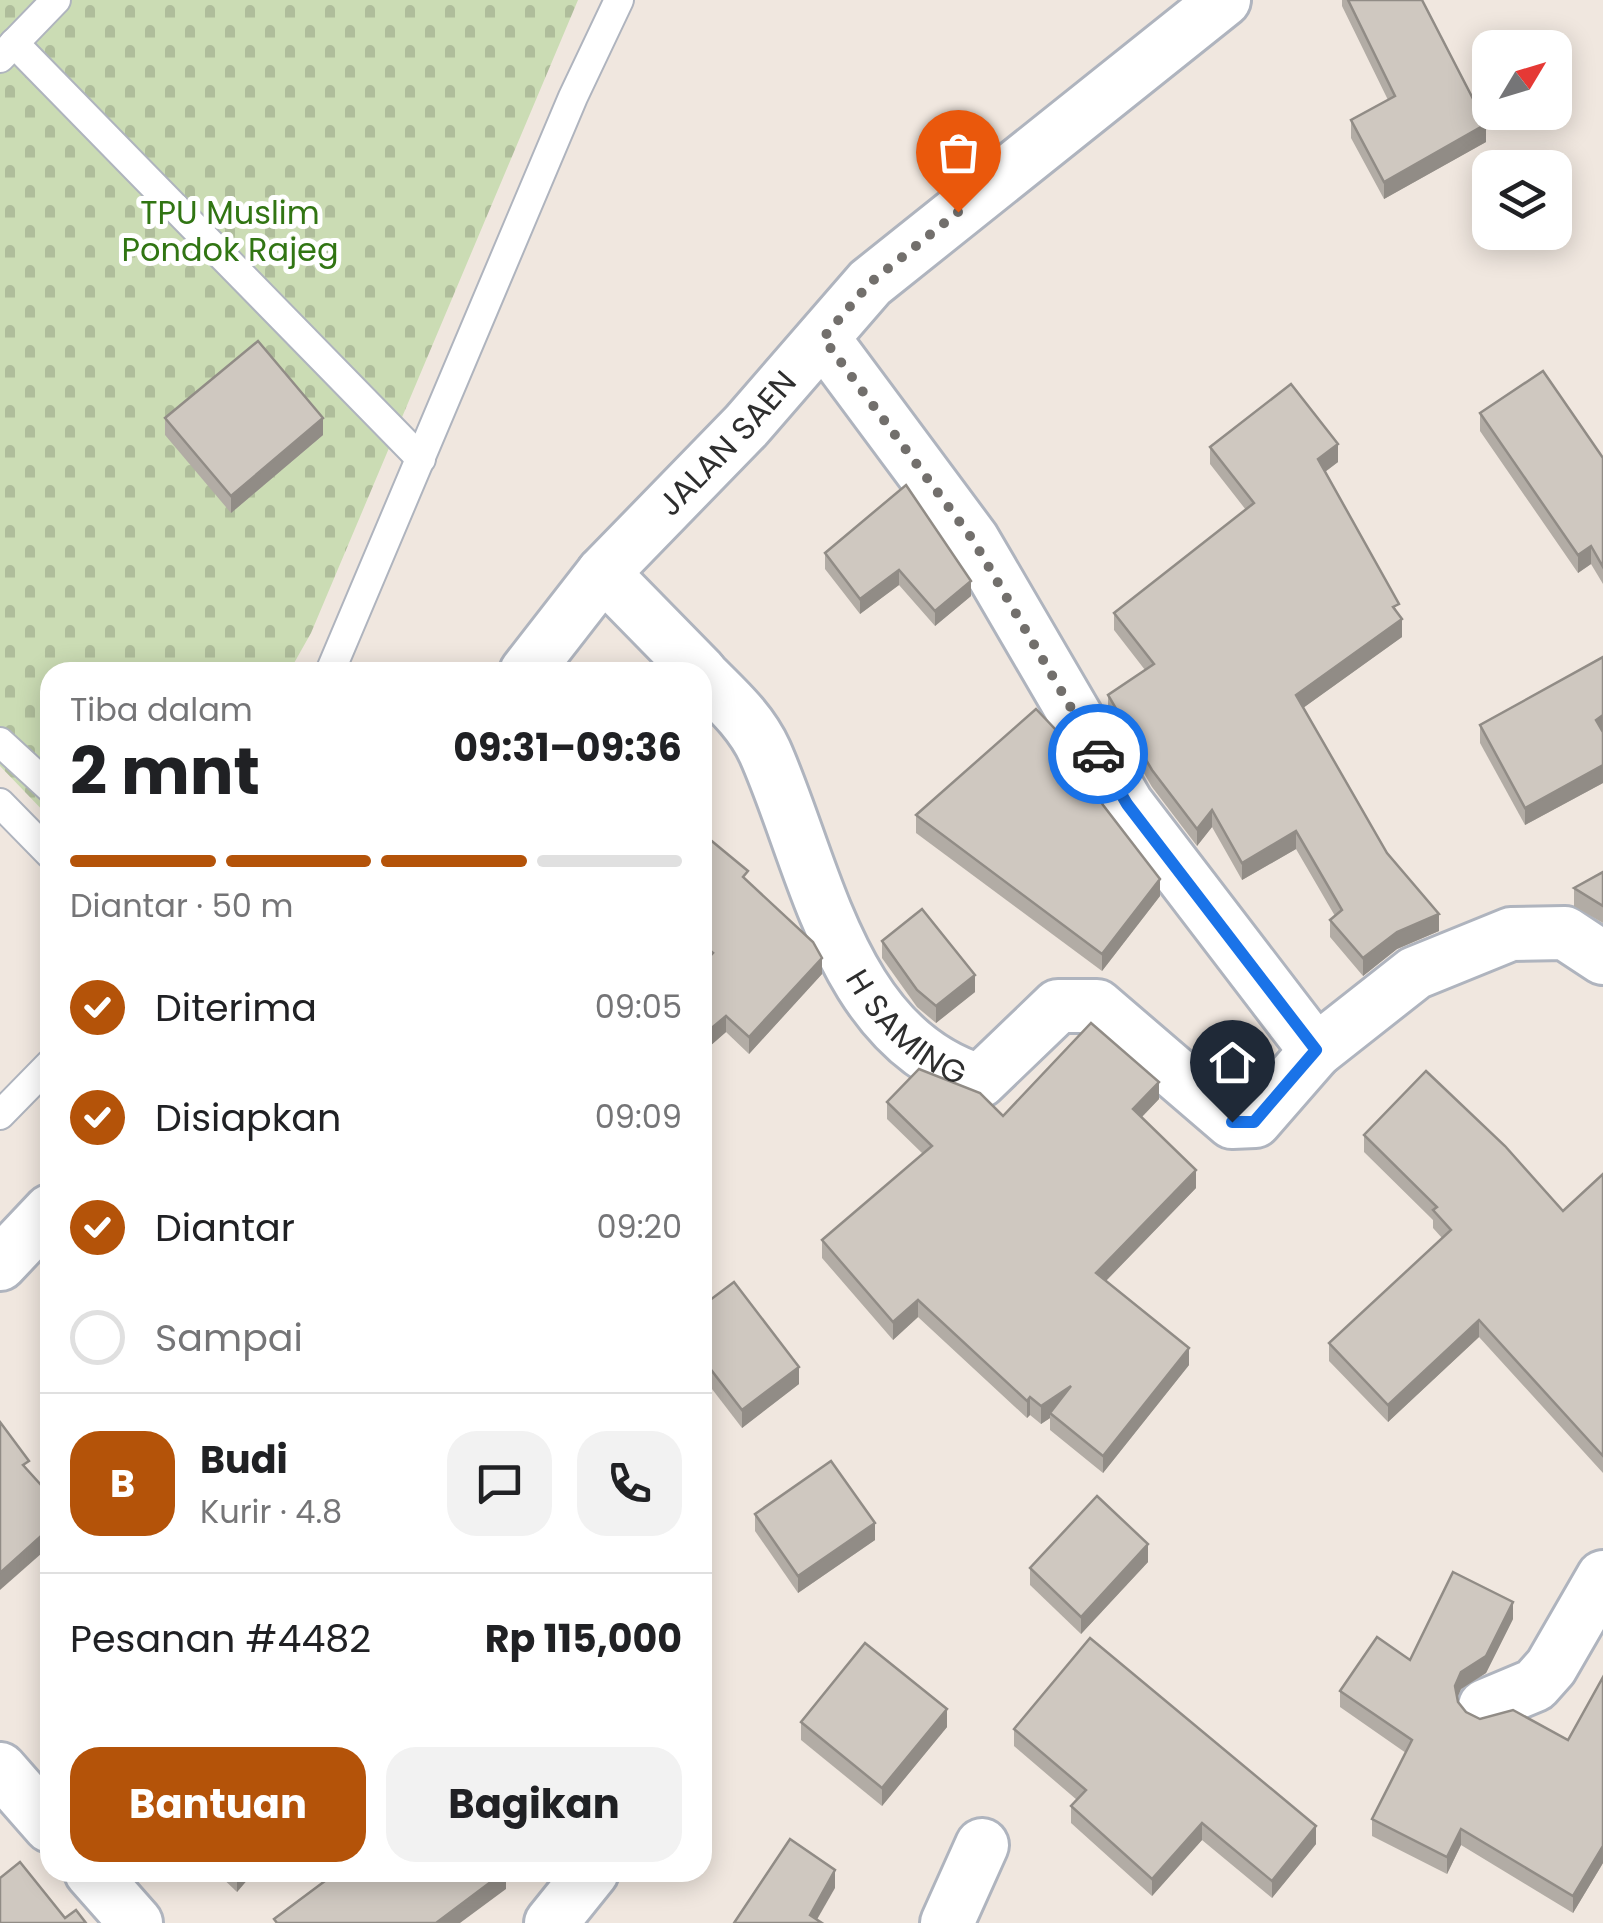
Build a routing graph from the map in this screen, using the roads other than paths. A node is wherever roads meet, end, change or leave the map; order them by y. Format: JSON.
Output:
{"nodes":[{"id":1,"x":56,"y":0,"type":"edge"},
{"id":2,"x":619,"y":0,"type":"edge"},
{"id":3,"x":1224,"y":0,"type":"edge"},
{"id":4,"x":7,"y":50,"type":"edge"},
{"id":5,"x":823,"y":338,"type":"junction"},
{"id":6,"x":421,"y":460,"type":"junction"},
{"id":7,"x":604,"y":572,"type":"junction"},
{"id":8,"x":334,"y":662,"type":"edge"},
{"id":9,"x":534,"y":662,"type":"edge"},
{"id":10,"x":690,"y":662,"type":"edge"},
{"id":11,"x":712,"y":685,"type":"edge"},
{"id":12,"x":0,"y":742,"type":"edge"},
{"id":13,"x":40,"y":779,"type":"edge"},
{"id":14,"x":0,"y":803,"type":"edge"},
{"id":15,"x":40,"y":844,"type":"edge"},
{"id":16,"x":1603,"y":958,"type":"edge"},
{"id":17,"x":1316,"y":1050,"type":"junction"},
{"id":18,"x":40,"y":1074,"type":"edge"},
{"id":19,"x":0,"y":1115,"type":"edge"},
{"id":20,"x":40,"y":1221,"type":"edge"},
{"id":21,"x":0,"y":1264,"type":"edge"},
{"id":22,"x":1603,"y":1577,"type":"edge"},
{"id":23,"x":1485,"y":1706,"type":"dead end"},
{"id":24,"x":0,"y":1769,"type":"edge"},
{"id":25,"x":40,"y":1815,"type":"edge"},
{"id":26,"x":982,"y":1845,"type":"dead end"},
{"id":27,"x":100,"y":1882,"type":"edge"},
{"id":28,"x":584,"y":1882,"type":"edge"},
{"id":29,"x":136,"y":1923,"type":"edge"},
{"id":30,"x":551,"y":1923,"type":"edge"},
{"id":31,"x":947,"y":1923,"type":"edge"}],
"edges":[{"from":1,"to":4,"type":"lane"},
{"from":2,"to":6,"type":"lane"},
{"from":3,"to":5,"type":"street","name":"JALAN SAEN"},
{"from":4,"to":6,"type":"lane"},
{"from":5,"to":7,"type":"street","name":"JALAN SAEN"},
{"from":5,"to":17,"type":"street"},
{"from":6,"to":8,"type":"lane"},
{"from":7,"to":9,"type":"street","name":"JALAN SAEN"},
{"from":7,"to":10,"type":"street","name":"H SAMING"},
{"from":11,"to":17,"type":"street","name":"H SAMING"},
{"from":12,"to":13,"type":"lane"},
{"from":14,"to":15,"type":"lane"},
{"from":16,"to":17,"type":"street","name":"H SAMING"},
{"from":18,"to":19,"type":"lane"},
{"from":20,"to":21,"type":"street"},
{"from":22,"to":23,"type":"street"},
{"from":24,"to":25,"type":"street"},
{"from":26,"to":31,"type":"street"},
{"from":27,"to":29,"type":"street"},
{"from":28,"to":30,"type":"street"}]}
